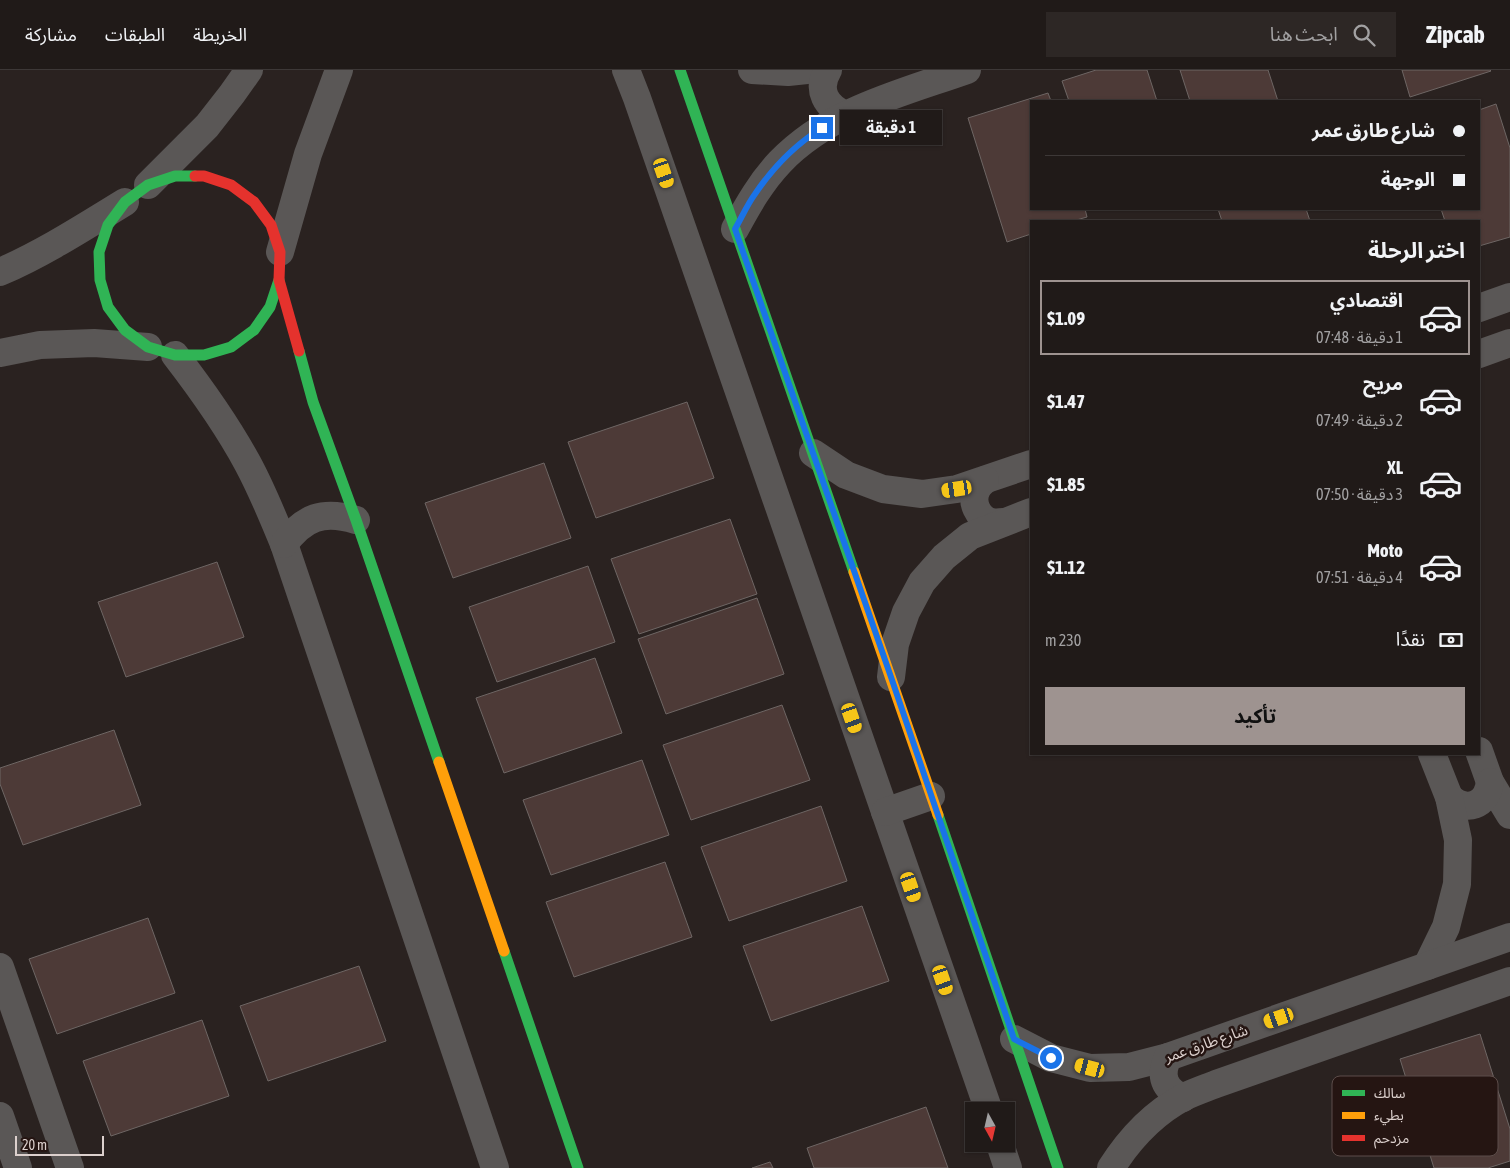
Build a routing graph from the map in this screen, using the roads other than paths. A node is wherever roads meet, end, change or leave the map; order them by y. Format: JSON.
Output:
{"nodes":[{"id":1,"x":249,"y":70,"type":"edge"},
{"id":2,"x":339,"y":70,"type":"edge"},
{"id":3,"x":626,"y":70,"type":"edge"},
{"id":4,"x":680,"y":70,"type":"edge"},
{"id":5,"x":752,"y":70,"type":"edge"},
{"id":6,"x":807,"y":70,"type":"edge"},
{"id":7,"x":828,"y":70,"type":"edge"},
{"id":8,"x":967,"y":70,"type":"edge"},
{"id":9,"x":846,"y":115,"type":"junction"},
{"id":10,"x":148,"y":185,"type":"junction"},
{"id":11,"x":125,"y":202,"type":"junction"},
{"id":12,"x":735,"y":229,"type":"junction"},
{"id":13,"x":280,"y":252,"type":"junction"},
{"id":14,"x":0,"y":272,"type":"edge"},
{"id":15,"x":279,"y":280,"type":"junction"},
{"id":16,"x":1510,"y":297,"type":"edge"},
{"id":17,"x":1480,"y":308,"type":"edge"},
{"id":18,"x":1510,"y":343,"type":"edge"},
{"id":19,"x":148,"y":347,"type":"junction"},
{"id":20,"x":0,"y":353,"type":"edge"},
{"id":21,"x":1480,"y":354,"type":"edge"},
{"id":22,"x":175,"y":355,"type":"junction"},
{"id":23,"x":813,"y":453,"type":"junction"},
{"id":24,"x":1030,"y":464,"type":"edge"},
{"id":25,"x":985,"y":480,"type":"junction"},
{"id":26,"x":1030,"y":512,"type":"edge"},
{"id":27,"x":356,"y":520,"type":"junction"},
{"id":28,"x":1004,"y":522,"type":"junction"},
{"id":29,"x":284,"y":544,"type":"junction"},
{"id":30,"x":891,"y":677,"type":"junction"},
{"id":31,"x":1480,"y":754,"type":"edge"},
{"id":32,"x":1432,"y":755,"type":"edge"},
{"id":33,"x":1490,"y":782,"type":"junction"},
{"id":34,"x":931,"y":796,"type":"junction"},
{"id":35,"x":1449,"y":797,"type":"junction"},
{"id":36,"x":885,"y":812,"type":"junction"},
{"id":37,"x":1510,"y":815,"type":"edge"},
{"id":38,"x":1510,"y":937,"type":"edge"},
{"id":39,"x":1427,"y":966,"type":"junction"},
{"id":40,"x":0,"y":967,"type":"edge"},
{"id":41,"x":1510,"y":981,"type":"edge"},
{"id":42,"x":1014,"y":1039,"type":"junction"},
{"id":43,"x":1168,"y":1056,"type":"junction"},
{"id":44,"x":1183,"y":1098,"type":"junction"},
{"id":45,"x":986,"y":1102,"type":"edge"},
{"id":46,"x":0,"y":1116,"type":"edge"},
{"id":47,"x":1003,"y":1152,"type":"edge"},
{"id":48,"x":18,"y":1168,"type":"edge"},
{"id":49,"x":70,"y":1168,"type":"edge"},
{"id":50,"x":495,"y":1168,"type":"edge"},
{"id":51,"x":578,"y":1168,"type":"edge"},
{"id":52,"x":1008,"y":1168,"type":"edge"},
{"id":53,"x":1058,"y":1168,"type":"edge"},
{"id":54,"x":1111,"y":1168,"type":"edge"}],
"edges":[{"from":1,"to":10,"type":"street"},
{"from":2,"to":13,"type":"street"},
{"from":3,"to":36,"type":"street"},
{"from":4,"to":12,"type":"street"},
{"from":5,"to":6,"type":"street"},
{"from":7,"to":9,"type":"street"},
{"from":8,"to":9,"type":"street"},
{"from":9,"to":12,"type":"street"},
{"from":10,"to":11,"type":"street"},
{"from":10,"to":13,"type":"street"},
{"from":11,"to":14,"type":"street"},
{"from":11,"to":19,"type":"street"},
{"from":12,"to":23,"type":"street"},
{"from":13,"to":15,"type":"street"},
{"from":15,"to":22,"type":"street"},
{"from":15,"to":27,"type":"street"},
{"from":16,"to":17,"type":"street"},
{"from":18,"to":21,"type":"street"},
{"from":19,"to":20,"type":"street"},
{"from":19,"to":22,"type":"street"},
{"from":22,"to":29,"type":"street"},
{"from":23,"to":25,"type":"street"},
{"from":23,"to":30,"type":"street"},
{"from":24,"to":25,"type":"street"},
{"from":25,"to":28,"type":"street"},
{"from":26,"to":28,"type":"street"},
{"from":27,"to":29,"type":"street"},
{"from":27,"to":51,"type":"street"},
{"from":28,"to":30,"type":"street"},
{"from":29,"to":50,"type":"street"},
{"from":30,"to":34,"type":"street"},
{"from":31,"to":33,"type":"street"},
{"from":32,"to":35,"type":"street"},
{"from":33,"to":35,"type":"street"},
{"from":33,"to":37,"type":"street"},
{"from":34,"to":36,"type":"street"},
{"from":34,"to":42,"type":"street"},
{"from":35,"to":39,"type":"street"},
{"from":36,"to":45,"type":"street"},
{"from":38,"to":39,"type":"street","name":"شارع طارق عمر"},
{"from":39,"to":43,"type":"street","name":"شارع طارق عمر"},
{"from":40,"to":49,"type":"street"},
{"from":41,"to":44,"type":"street"},
{"from":42,"to":43,"type":"street","name":"شارع طارق عمر"},
{"from":42,"to":53,"type":"street"},
{"from":43,"to":44,"type":"street"},
{"from":44,"to":54,"type":"street"},
{"from":46,"to":48,"type":"street"},
{"from":47,"to":52,"type":"street"}]}
